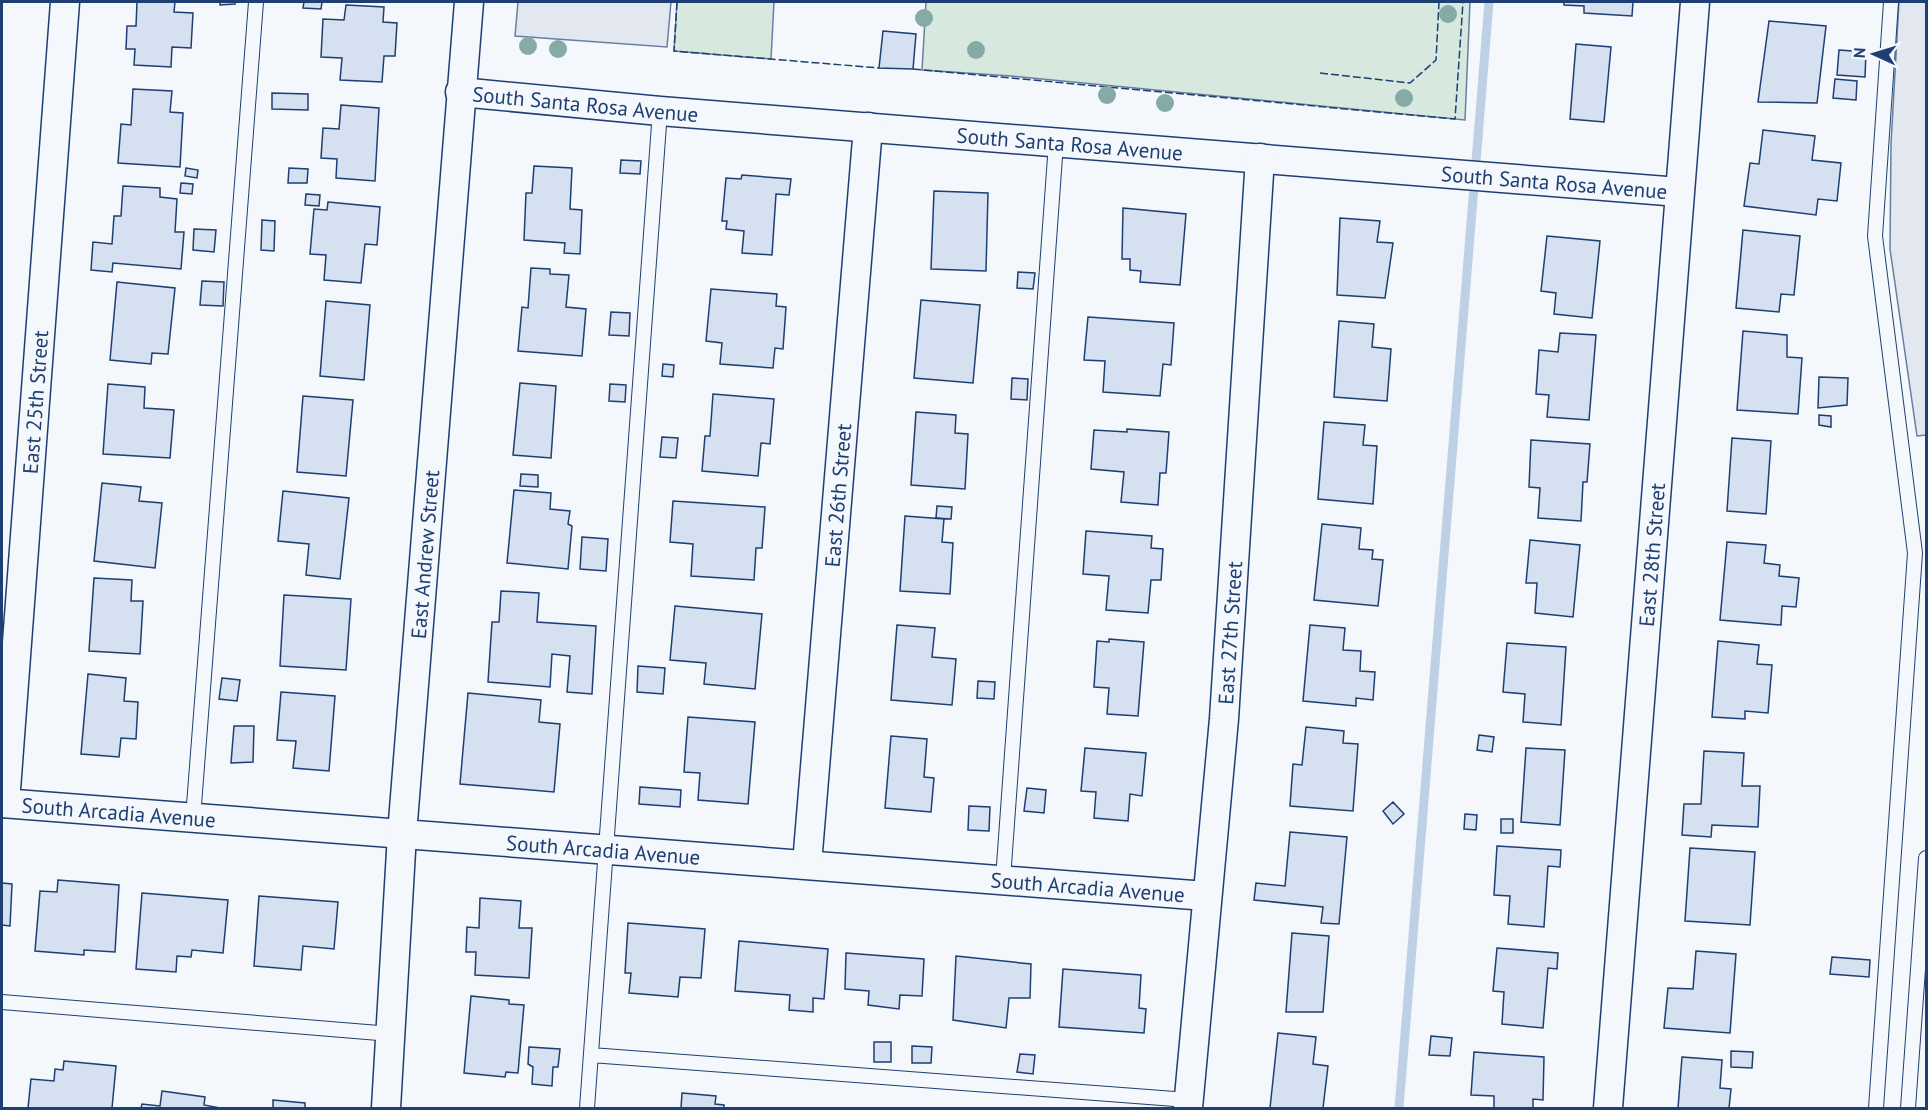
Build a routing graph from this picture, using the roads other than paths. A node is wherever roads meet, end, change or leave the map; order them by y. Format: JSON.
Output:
{"nodes":[{"id":1,"x":65,"y":2,"type":"edge"},
{"id":2,"x":256,"y":2,"type":"edge"},
{"id":3,"x":469,"y":2,"type":"edge"},
{"id":4,"x":1695,"y":2,"type":"edge"},
{"id":5,"x":1891,"y":2,"type":"edge"},
{"id":6,"x":460,"y":92,"type":"junction"},
{"id":7,"x":660,"y":111,"type":"junction"},
{"id":8,"x":868,"y":127,"type":"junction"},
{"id":9,"x":1056,"y":143,"type":"junction"},
{"id":10,"x":1260,"y":158,"type":"junction"},
{"id":11,"x":1679,"y":192,"type":"junction"},
{"id":12,"x":3,"y":803,"type":"edge"},
{"id":13,"x":193,"y":818,"type":"junction"},
{"id":14,"x":402,"y":834,"type":"junction"},
{"id":15,"x":606,"y":849,"type":"junction"},
{"id":16,"x":1926,"y":858,"type":"edge"},
{"id":17,"x":807,"y":864,"type":"junction"},
{"id":18,"x":1003,"y":879,"type":"junction"},
{"id":19,"x":1206,"y":896,"type":"junction"},
{"id":20,"x":2,"y":1002,"type":"edge"},
{"id":21,"x":391,"y":1034,"type":"junction"},
{"id":22,"x":591,"y":1055,"type":"junction"},
{"id":23,"x":1188,"y":1104,"type":"edge"},
{"id":24,"x":386,"y":1108,"type":"edge"},
{"id":25,"x":587,"y":1108,"type":"edge"},
{"id":26,"x":1608,"y":1108,"type":"edge"},
{"id":27,"x":1876,"y":1108,"type":"edge"},
{"id":28,"x":1908,"y":1108,"type":"edge"}],
"edges":[{"from":1,"to":12,"type":"street","name":"East 25th Street"},
{"from":2,"to":13,"type":"lane"},
{"from":3,"to":6,"type":"street","name":"East Andrew Street"},
{"from":4,"to":11,"type":"street","name":"East 28th Street"},
{"from":5,"to":27,"type":"lane"},
{"from":6,"to":7,"type":"street","name":"South Santa Rosa Avenue"},
{"from":6,"to":14,"type":"street","name":"East Andrew Street"},
{"from":7,"to":8,"type":"street","name":"South Santa Rosa Avenue"},
{"from":7,"to":15,"type":"lane"},
{"from":8,"to":9,"type":"street","name":"South Santa Rosa Avenue"},
{"from":8,"to":17,"type":"street","name":"East 26th Street"},
{"from":9,"to":10,"type":"street","name":"South Santa Rosa Avenue"},
{"from":9,"to":18,"type":"lane"},
{"from":10,"to":11,"type":"street","name":"South Santa Rosa Avenue"},
{"from":10,"to":19,"type":"street","name":"East 27th Street"},
{"from":11,"to":26,"type":"street","name":"East 28th Street"},
{"from":12,"to":13,"type":"street","name":"South Arcadia Avenue"},
{"from":13,"to":14,"type":"street","name":"South Arcadia Avenue"},
{"from":14,"to":15,"type":"street","name":"South Arcadia Avenue"},
{"from":14,"to":21,"type":"street","name":"East Andrew Street"},
{"from":15,"to":17,"type":"street","name":"South Arcadia Avenue"},
{"from":15,"to":22,"type":"lane"},
{"from":16,"to":28,"type":"lane"},
{"from":17,"to":18,"type":"street","name":"South Arcadia Avenue"},
{"from":18,"to":19,"type":"street","name":"South Arcadia Avenue"},
{"from":19,"to":23,"type":"street","name":"East 27th Street"},
{"from":20,"to":21,"type":"lane"},
{"from":21,"to":24,"type":"street","name":"East Andrew Street"},
{"from":22,"to":23,"type":"lane"},
{"from":22,"to":25,"type":"lane"}]}
